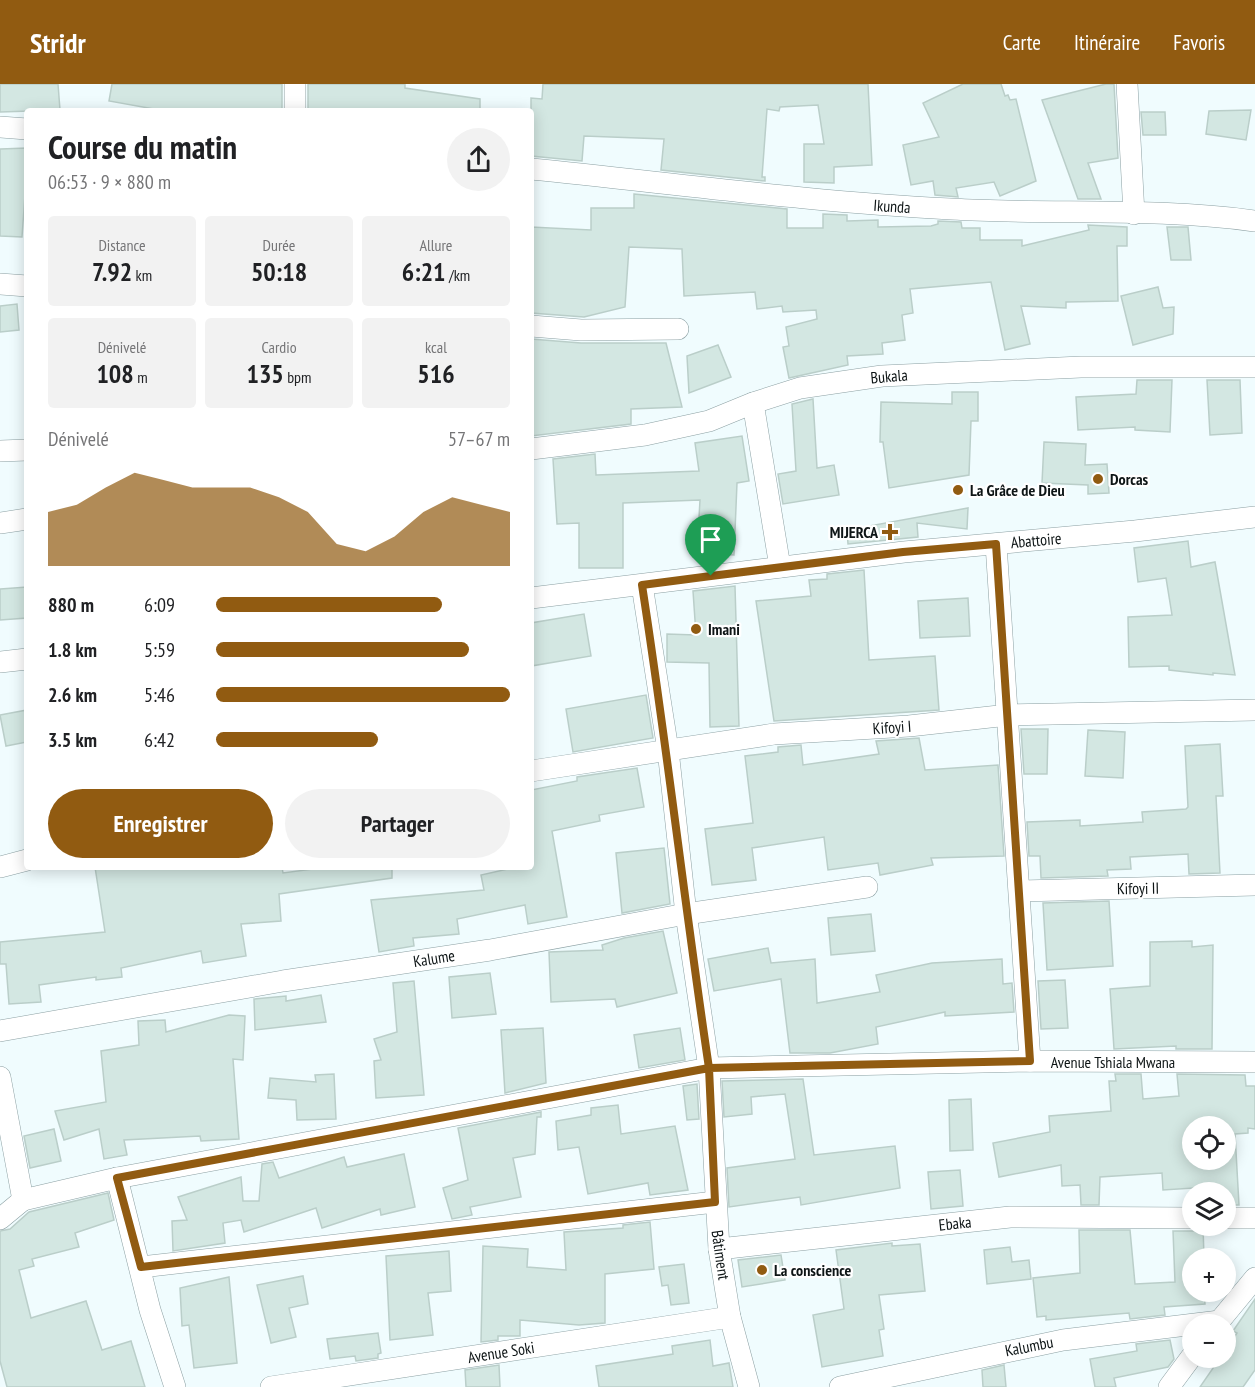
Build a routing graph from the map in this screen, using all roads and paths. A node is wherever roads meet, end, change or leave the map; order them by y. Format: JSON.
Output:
{"nodes":[{"id":1,"x":295,"y":84,"type":"edge"},
{"id":2,"x":1127,"y":84,"type":"edge"},
{"id":3,"x":294,"y":108,"type":"edge"},
{"id":4,"x":0,"y":127,"type":"edge"},
{"id":5,"x":24,"y":129,"type":"edge"},
{"id":6,"x":534,"y":169,"type":"edge"},
{"id":7,"x":1134,"y":214,"type":"junction"},
{"id":8,"x":1255,"y":221,"type":"edge"},
{"id":9,"x":0,"y":284,"type":"edge"},
{"id":10,"x":24,"y":286,"type":"edge"},
{"id":11,"x":534,"y":326,"type":"edge"},
{"id":12,"x":678,"y":329,"type":"dead end"},
{"id":13,"x":1255,"y":367,"type":"edge"},
{"id":14,"x":753,"y":403,"type":"junction"},
{"id":15,"x":534,"y":449,"type":"edge"},
{"id":16,"x":24,"y":450,"type":"edge"},
{"id":17,"x":0,"y":451,"type":"edge"},
{"id":18,"x":1255,"y":517,"type":"edge"},
{"id":19,"x":24,"y":519,"type":"edge"},
{"id":20,"x":0,"y":523,"type":"edge"},
{"id":21,"x":996,"y":544,"type":"junction"},
{"id":22,"x":780,"y":567,"type":"junction"},
{"id":23,"x":642,"y":585,"type":"junction"},
{"id":24,"x":534,"y":598,"type":"edge"},
{"id":25,"x":24,"y":659,"type":"edge"},
{"id":26,"x":0,"y":662,"type":"edge"},
{"id":27,"x":1255,"y":710,"type":"edge"},
{"id":28,"x":1008,"y":715,"type":"junction"},
{"id":29,"x":668,"y":750,"type":"junction"},
{"id":30,"x":534,"y":771,"type":"edge"},
{"id":31,"x":24,"y":861,"type":"edge"},
{"id":32,"x":0,"y":867,"type":"edge"},
{"id":33,"x":1255,"y":885,"type":"edge"},
{"id":34,"x":867,"y":887,"type":"dead end"},
{"id":35,"x":1021,"y":891,"type":"junction"},
{"id":36,"x":686,"y":914,"type":"junction"},
{"id":37,"x":0,"y":1031,"type":"edge"},
{"id":38,"x":1030,"y":1061,"type":"junction"},
{"id":39,"x":1255,"y":1062,"type":"edge"},
{"id":40,"x":709,"y":1068,"type":"junction"},
{"id":41,"x":0,"y":1077,"type":"edge"},
{"id":42,"x":117,"y":1178,"type":"junction"},
{"id":43,"x":23,"y":1200,"type":"junction"},
{"id":44,"x":715,"y":1202,"type":"junction"},
{"id":45,"x":1182,"y":1218,"type":"edge"},
{"id":46,"x":1236,"y":1218,"type":"edge"},
{"id":47,"x":1255,"y":1218,"type":"edge"},
{"id":48,"x":0,"y":1219,"type":"edge"},
{"id":49,"x":719,"y":1249,"type":"junction"},
{"id":50,"x":141,"y":1267,"type":"junction"},
{"id":51,"x":1255,"y":1278,"type":"edge"},
{"id":52,"x":1225,"y":1314,"type":"edge"},
{"id":53,"x":730,"y":1317,"type":"junction"},
{"id":54,"x":1182,"y":1327,"type":"edge"},
{"id":55,"x":1183,"y":1368,"type":"edge"},
{"id":56,"x":175,"y":1387,"type":"edge"},
{"id":57,"x":271,"y":1387,"type":"edge"},
{"id":58,"x":749,"y":1387,"type":"edge"},
{"id":59,"x":840,"y":1387,"type":"edge"},
{"id":60,"x":1168,"y":1387,"type":"edge"}],
"edges":[{"from":1,"to":3,"type":"street"},
{"from":2,"to":7,"type":"street"},
{"from":4,"to":5,"type":"street"},
{"from":6,"to":7,"type":"street","name":"Ikunda"},
{"from":7,"to":8,"type":"street","name":"Ikunda"},
{"from":9,"to":10,"type":"street"},
{"from":11,"to":12,"type":"street"},
{"from":13,"to":14,"type":"street","name":"Bukala"},
{"from":14,"to":15,"type":"street","name":"Bukala"},
{"from":14,"to":22,"type":"street"},
{"from":16,"to":17,"type":"street"},
{"from":18,"to":21,"type":"street","name":"Abattoire"},
{"from":19,"to":20,"type":"street"},
{"from":21,"to":22,"type":"street","name":"Abattoire"},
{"from":21,"to":28,"type":"street"},
{"from":22,"to":23,"type":"street","name":"Abattoire"},
{"from":23,"to":24,"type":"street","name":"Abattoire"},
{"from":23,"to":29,"type":"street","name":"Bâtiment"},
{"from":25,"to":26,"type":"street"},
{"from":27,"to":28,"type":"street","name":"Kifoyi I"},
{"from":28,"to":29,"type":"street","name":"Kifoyi I"},
{"from":28,"to":35,"type":"street"},
{"from":29,"to":30,"type":"street","name":"Kifoyi I"},
{"from":29,"to":36,"type":"street","name":"Bâtiment"},
{"from":31,"to":32,"type":"street"},
{"from":33,"to":35,"type":"street","name":"Kifoyi II"},
{"from":34,"to":36,"type":"street","name":"Kalume"},
{"from":35,"to":38,"type":"street"},
{"from":36,"to":37,"type":"street","name":"Kalume"},
{"from":36,"to":40,"type":"street","name":"Bâtiment"},
{"from":38,"to":39,"type":"street","name":"Avenue Tshiala Mwana"},
{"from":38,"to":40,"type":"street","name":"Avenue Tshiala Mwana"},
{"from":40,"to":42,"type":"street","name":"Avenue Tshiala Mwana"},
{"from":40,"to":44,"type":"street","name":"Bâtiment"},
{"from":41,"to":43,"type":"street"},
{"from":42,"to":43,"type":"street","name":"Avenue Tshiala Mwana"},
{"from":42,"to":50,"type":"street"},
{"from":43,"to":48,"type":"street"},
{"from":44,"to":49,"type":"street","name":"Bâtiment"},
{"from":44,"to":50,"type":"street"},
{"from":45,"to":49,"type":"street","name":"Ebaka"},
{"from":46,"to":47,"type":"street"},
{"from":49,"to":53,"type":"street","name":"Bâtiment"},
{"from":50,"to":56,"type":"street"},
{"from":51,"to":52,"type":"street"},
{"from":53,"to":57,"type":"street","name":"Avenue Soki"},
{"from":53,"to":58,"type":"street","name":"Bâtiment"},
{"from":54,"to":59,"type":"street","name":"Kalumbu"},
{"from":55,"to":60,"type":"street"}]}
